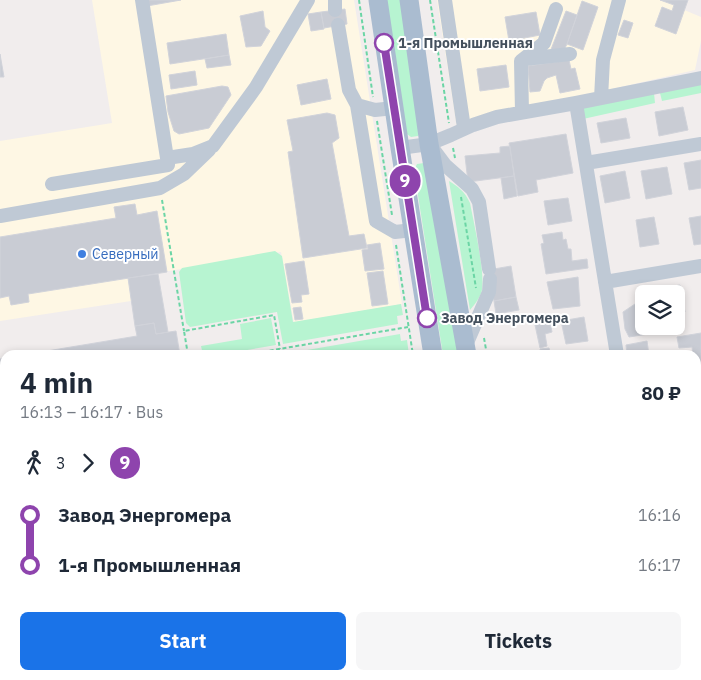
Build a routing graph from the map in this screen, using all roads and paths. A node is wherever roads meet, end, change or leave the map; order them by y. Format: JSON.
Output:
{"nodes":[{"id":1,"x":142,"y":0,"type":"edge"},
{"id":2,"x":308,"y":0,"type":"edge"},
{"id":3,"x":360,"y":0,"type":"edge"},
{"id":4,"x":378,"y":0,"type":"edge"},
{"id":5,"x":409,"y":0,"type":"edge"},
{"id":6,"x":445,"y":0,"type":"edge"},
{"id":7,"x":619,"y":0,"type":"edge"},
{"id":8,"x":556,"y":9,"type":"dead end"},
{"id":9,"x":338,"y":25,"type":"dead end"},
{"id":10,"x":570,"y":54,"type":"dead end"},
{"id":11,"x":524,"y":59,"type":"junction"},
{"id":12,"x":701,"y":78,"type":"edge"},
{"id":13,"x":601,"y":98,"type":"junction"},
{"id":14,"x":576,"y":104,"type":"junction"},
{"id":15,"x":357,"y":105,"type":"junction"},
{"id":16,"x":394,"y":108,"type":"junction"},
{"id":17,"x":375,"y":110,"type":"junction"},
{"id":18,"x":522,"y":112,"type":"junction"},
{"id":19,"x":464,"y":128,"type":"junction"},
{"id":20,"x":429,"y":144,"type":"junction"},
{"id":21,"x":701,"y":144,"type":"edge"},
{"id":22,"x":213,"y":146,"type":"junction"},
{"id":23,"x":400,"y":148,"type":"junction"},
{"id":24,"x":167,"y":162,"type":"junction"},
{"id":25,"x":586,"y":163,"type":"junction"},
{"id":26,"x":52,"y":184,"type":"dead end"},
{"id":27,"x":165,"y":186,"type":"junction"},
{"id":28,"x":0,"y":216,"type":"edge"},
{"id":29,"x":413,"y":230,"type":"junction"},
{"id":30,"x":395,"y":232,"type":"junction"},
{"id":31,"x":701,"y":266,"type":"edge"},
{"id":32,"x":605,"y":282,"type":"junction"},
{"id":33,"x":408,"y":327,"type":"junction"},
{"id":34,"x":184,"y":331,"type":"junction"},
{"id":35,"x":280,"y":349,"type":"junction"},
{"id":36,"x":187,"y":350,"type":"edge"},
{"id":37,"x":274,"y":350,"type":"edge"},
{"id":38,"x":412,"y":350,"type":"edge"},
{"id":39,"x":432,"y":350,"type":"edge"},
{"id":40,"x":466,"y":350,"type":"edge"},
{"id":41,"x":616,"y":350,"type":"edge"}],
"edges":[{"from":1,"to":24,"type":"street"},
{"from":2,"to":22,"type":"street"},
{"from":3,"to":17,"type":"path"},
{"from":4,"to":16,"type":"main road"},
{"from":5,"to":20,"type":"main road"},
{"from":6,"to":19,"type":"street"},
{"from":7,"to":13,"type":"street"},
{"from":8,"to":11,"type":"street"},
{"from":9,"to":15,"type":"street"},
{"from":10,"to":11,"type":"street"},
{"from":11,"to":18,"type":"street"},
{"from":12,"to":13,"type":"street"},
{"from":13,"to":14,"type":"street"},
{"from":14,"to":18,"type":"street"},
{"from":14,"to":25,"type":"street"},
{"from":15,"to":17,"type":"street"},
{"from":15,"to":30,"type":"street"},
{"from":16,"to":17,"type":"street"},
{"from":16,"to":23,"type":"main road"},
{"from":17,"to":30,"type":"path"},
{"from":18,"to":19,"type":"street"},
{"from":19,"to":20,"type":"street"},
{"from":20,"to":23,"type":"street"},
{"from":20,"to":40,"type":"main road"},
{"from":20,"to":40,"type":"street"},
{"from":21,"to":25,"type":"street"},
{"from":22,"to":24,"type":"street"},
{"from":22,"to":27,"type":"street"},
{"from":23,"to":29,"type":"main road"},
{"from":24,"to":26,"type":"street"},
{"from":24,"to":27,"type":"street"},
{"from":25,"to":32,"type":"street"},
{"from":27,"to":28,"type":"street"},
{"from":27,"to":34,"type":"path"},
{"from":29,"to":30,"type":"street"},
{"from":29,"to":39,"type":"main road"},
{"from":30,"to":33,"type":"path"},
{"from":31,"to":32,"type":"street"},
{"from":32,"to":41,"type":"street"},
{"from":33,"to":35,"type":"path"},
{"from":33,"to":38,"type":"path"},
{"from":34,"to":35,"type":"path"},
{"from":34,"to":36,"type":"path"},
{"from":35,"to":37,"type":"path"}]}
